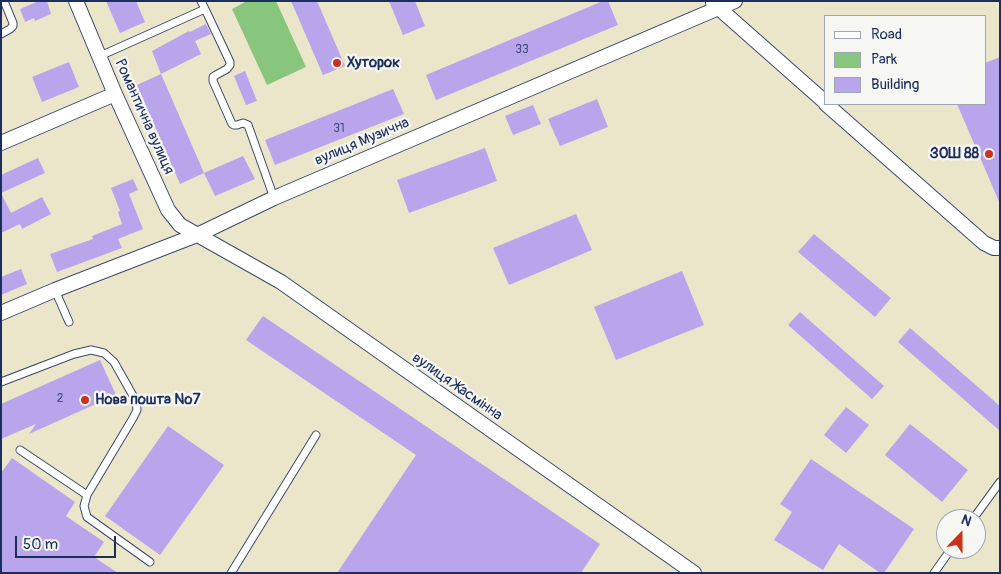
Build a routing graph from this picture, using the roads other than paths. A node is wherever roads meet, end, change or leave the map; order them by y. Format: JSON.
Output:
{"nodes":[{"id":1,"x":4,"y":1,"type":"edge"},
{"id":2,"x":76,"y":1,"type":"edge"},
{"id":3,"x":202,"y":1,"type":"edge"},
{"id":4,"x":735,"y":1,"type":"edge"},
{"id":5,"x":714,"y":5,"type":"edge"},
{"id":6,"x":205,"y":9,"type":"junction"},
{"id":7,"x":1,"y":34,"type":"edge"},
{"id":8,"x":100,"y":56,"type":"junction"},
{"id":9,"x":115,"y":94,"type":"junction"},
{"id":10,"x":824,"y":101,"type":"edge"},
{"id":11,"x":828,"y":105,"type":"edge"},
{"id":12,"x":1,"y":143,"type":"edge"},
{"id":13,"x":274,"y":198,"type":"junction"},
{"id":14,"x":197,"y":235,"type":"junction"},
{"id":15,"x":1000,"y":248,"type":"edge"},
{"id":16,"x":55,"y":290,"type":"junction"},
{"id":17,"x":1,"y":313,"type":"edge"},
{"id":18,"x":69,"y":322,"type":"dead end"},
{"id":19,"x":1,"y":382,"type":"edge"},
{"id":20,"x":316,"y":435,"type":"dead end"},
{"id":21,"x":20,"y":450,"type":"dead end"},
{"id":22,"x":1000,"y":482,"type":"edge"},
{"id":23,"x":87,"y":495,"type":"junction"},
{"id":24,"x":980,"y":509,"type":"edge"},
{"id":25,"x":944,"y":559,"type":"edge"},
{"id":26,"x":150,"y":562,"type":"dead end"},
{"id":27,"x":678,"y":568,"type":"edge"},
{"id":28,"x":231,"y":573,"type":"edge"},
{"id":29,"x":694,"y":573,"type":"edge"},
{"id":30,"x":934,"y":573,"type":"edge"}],
"edges":[{"from":1,"to":7,"type":"lane"},
{"from":2,"to":8,"type":"street","name":"Романтична вулиця"},
{"from":3,"to":6,"type":"lane"},
{"from":4,"to":5,"type":"street","name":"вулиця Музична"},
{"from":5,"to":10,"type":"street"},
{"from":5,"to":13,"type":"street","name":"вулиця Музична"},
{"from":6,"to":8,"type":"lane"},
{"from":6,"to":13,"type":"lane"},
{"from":8,"to":9,"type":"street","name":"Романтична вулиця"},
{"from":9,"to":12,"type":"street"},
{"from":9,"to":14,"type":"street","name":"Романтична вулиця"},
{"from":11,"to":15,"type":"street"},
{"from":13,"to":14,"type":"street","name":"вулиця Музична"},
{"from":14,"to":16,"type":"street","name":"вулиця Музична"},
{"from":14,"to":27,"type":"street","name":"вулиця Жасмінна"},
{"from":16,"to":17,"type":"street","name":"вулиця Музична"},
{"from":16,"to":18,"type":"lane"},
{"from":19,"to":23,"type":"lane"},
{"from":20,"to":28,"type":"lane"},
{"from":21,"to":23,"type":"lane"},
{"from":22,"to":24,"type":"lane"},
{"from":23,"to":26,"type":"lane"},
{"from":25,"to":30,"type":"lane"},
{"from":27,"to":29,"type":"street","name":"вулиця Жасмінна"}]}
